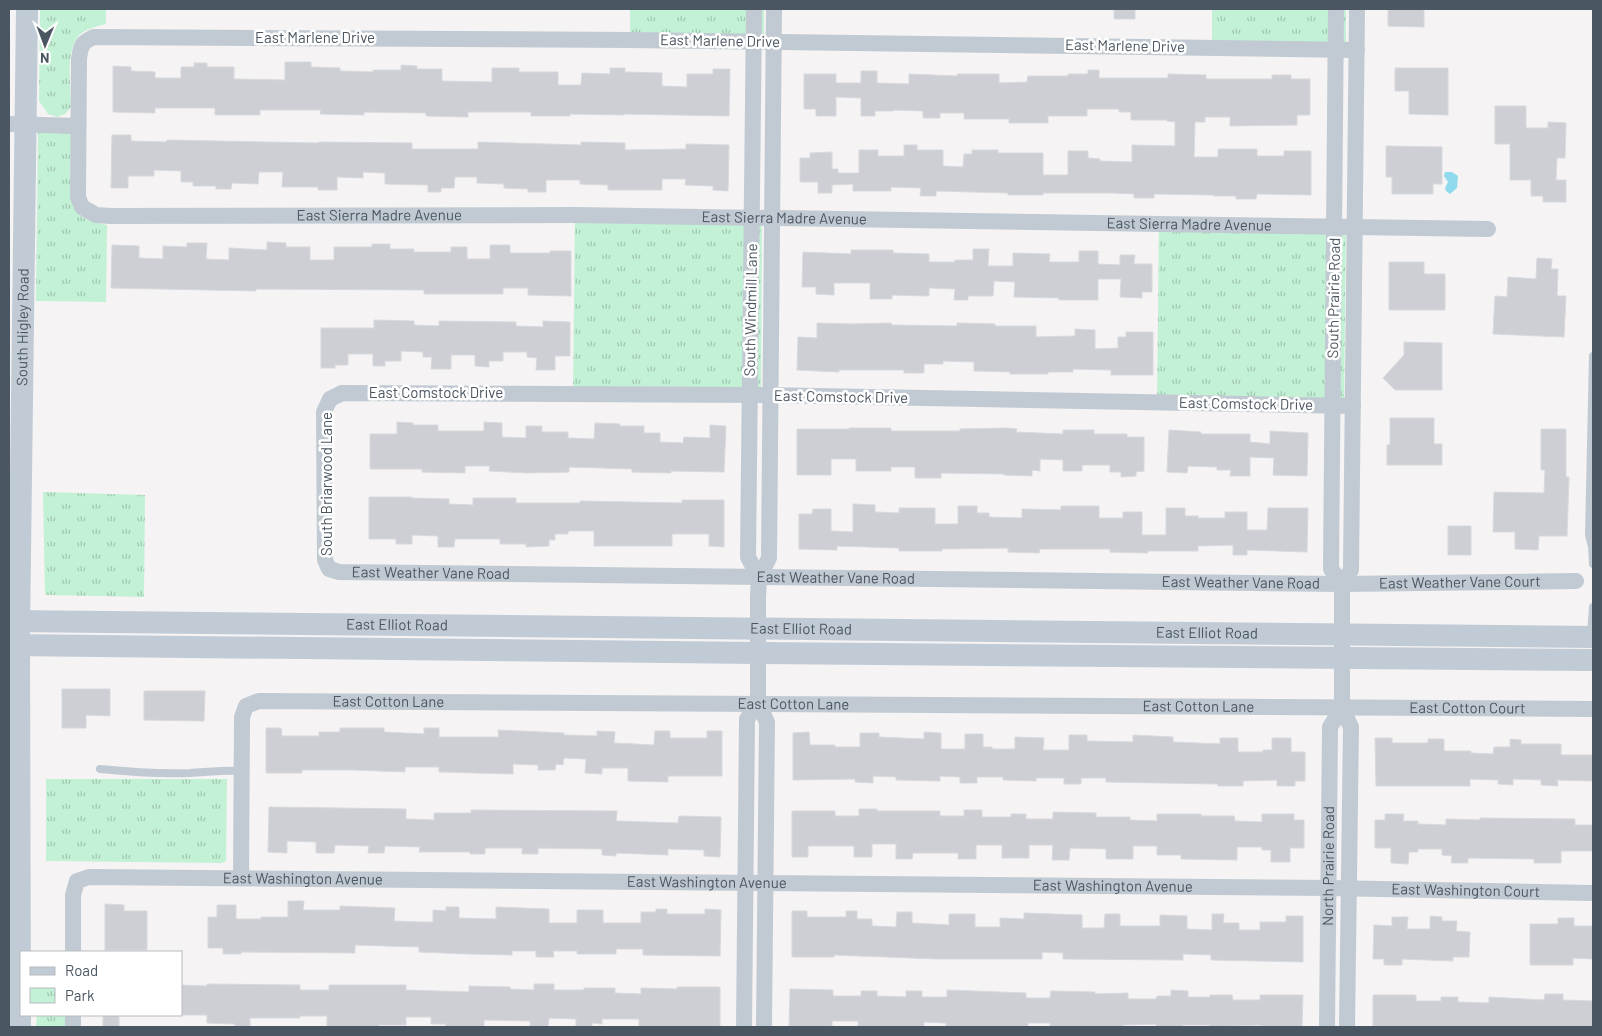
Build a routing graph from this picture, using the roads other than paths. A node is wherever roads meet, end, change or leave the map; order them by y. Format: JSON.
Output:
{"nodes":[{"id":1,"x":26,"y":9,"type":"edge"},
{"id":2,"x":754,"y":9,"type":"edge"},
{"id":3,"x":774,"y":9,"type":"edge"},
{"id":4,"x":1336,"y":9,"type":"edge"},
{"id":5,"x":1357,"y":9,"type":"edge"},
{"id":6,"x":754,"y":42,"type":"junction"},
{"id":7,"x":774,"y":42,"type":"junction"},
{"id":8,"x":1335,"y":48,"type":"junction"},
{"id":9,"x":1357,"y":50,"type":"junction"},
{"id":10,"x":17,"y":125,"type":"edge"},
{"id":11,"x":77,"y":126,"type":"junction"},
{"id":12,"x":752,"y":219,"type":"junction"},
{"id":13,"x":772,"y":219,"type":"junction"},
{"id":14,"x":1335,"y":226,"type":"junction"},
{"id":15,"x":1355,"y":227,"type":"junction"},
{"id":16,"x":1488,"y":229,"type":"dead end"},
{"id":17,"x":1593,"y":356,"type":"edge"},
{"id":18,"x":750,"y":395,"type":"junction"},
{"id":19,"x":771,"y":396,"type":"junction"},
{"id":20,"x":330,"y":399,"type":"joint"},
{"id":21,"x":1332,"y":405,"type":"junction"},
{"id":22,"x":1353,"y":406,"type":"junction"},
{"id":23,"x":1593,"y":564,"type":"edge"},
{"id":24,"x":329,"y":569,"type":"joint"},
{"id":25,"x":759,"y":578,"type":"junction"},
{"id":26,"x":1576,"y":581,"type":"dead end"},
{"id":27,"x":1342,"y":584,"type":"junction"},
{"id":28,"x":1593,"y":607,"type":"edge"},
{"id":29,"x":14,"y":620,"type":"edge"},
{"id":30,"x":1592,"y":636,"type":"edge"},
{"id":31,"x":758,"y":641,"type":"junction"},
{"id":32,"x":14,"y":645,"type":"edge"},
{"id":33,"x":1342,"y":646,"type":"junction"},
{"id":34,"x":1593,"y":660,"type":"edge"},
{"id":35,"x":758,"y":703,"type":"junction"},
{"id":36,"x":1342,"y":708,"type":"junction"},
{"id":37,"x":1593,"y":709,"type":"edge"},
{"id":38,"x":100,"y":769,"type":"dead end"},
{"id":39,"x":241,"y":771,"type":"junction"},
{"id":40,"x":241,"y":878,"type":"junction"},
{"id":41,"x":746,"y":883,"type":"junction"},
{"id":42,"x":765,"y":883,"type":"junction"},
{"id":43,"x":1338,"y":888,"type":"junction"},
{"id":44,"x":1593,"y":893,"type":"edge"},
{"id":45,"x":21,"y":951,"type":"edge"},
{"id":46,"x":73,"y":951,"type":"edge"},
{"id":47,"x":744,"y":1027,"type":"edge"},
{"id":48,"x":764,"y":1027,"type":"edge"},
{"id":49,"x":1327,"y":1027,"type":"edge"},
{"id":50,"x":1347,"y":1027,"type":"edge"}],
"edges":[{"from":1,"to":10,"type":"main road","name":"South Higley Road"},
{"from":2,"to":6,"type":"street","name":"South Windmill Lane"},
{"from":3,"to":7,"type":"street","name":"South Windmill Lane"},
{"from":4,"to":8,"type":"street","name":"South Prairie Road"},
{"from":5,"to":9,"type":"street","name":"South Prairie Road"},
{"from":6,"to":7,"type":"street","name":"East Marlene Drive"},
{"from":6,"to":11,"type":"street","name":"East Marlene Drive"},
{"from":6,"to":12,"type":"street","name":"South Windmill Lane"},
{"from":7,"to":8,"type":"street","name":"East Marlene Drive"},
{"from":7,"to":13,"type":"street","name":"South Windmill Lane"},
{"from":8,"to":9,"type":"street","name":"East Marlene Drive"},
{"from":8,"to":14,"type":"street","name":"South Prairie Road"},
{"from":9,"to":15,"type":"street","name":"South Prairie Road"},
{"from":10,"to":11,"type":"street"},
{"from":10,"to":29,"type":"main road","name":"South Higley Road"},
{"from":11,"to":12,"type":"street","name":"East Sierra Madre Avenue"},
{"from":12,"to":13,"type":"street","name":"East Sierra Madre Avenue"},
{"from":12,"to":18,"type":"street","name":"South Windmill Lane"},
{"from":13,"to":14,"type":"street","name":"East Sierra Madre Avenue"},
{"from":13,"to":19,"type":"street","name":"South Windmill Lane"},
{"from":14,"to":15,"type":"street","name":"East Sierra Madre Avenue"},
{"from":14,"to":21,"type":"street","name":"South Prairie Road"},
{"from":15,"to":16,"type":"street","name":"East Sierra Madre Avenue"},
{"from":15,"to":22,"type":"street","name":"South Prairie Road"},
{"from":17,"to":23,"type":"lane"},
{"from":18,"to":19,"type":"street","name":"East Comstock Drive"},
{"from":18,"to":20,"type":"street","name":"East Comstock Drive"},
{"from":18,"to":25,"type":"street","name":"South Windmill Lane"},
{"from":19,"to":21,"type":"street","name":"East Comstock Drive"},
{"from":19,"to":25,"type":"street","name":"South Windmill Lane"},
{"from":20,"to":24,"type":"street","name":"South Briarwood Lane"},
{"from":21,"to":22,"type":"street","name":"East Comstock Drive"},
{"from":21,"to":27,"type":"street","name":"South Prairie Road"},
{"from":22,"to":27,"type":"street","name":"South Prairie Road"},
{"from":24,"to":25,"type":"street","name":"East Weather Vane Road"},
{"from":25,"to":27,"type":"street","name":"East Weather Vane Road"},
{"from":25,"to":31,"type":"street","name":"South Windmill Lane"},
{"from":26,"to":27,"type":"street","name":"East Weather Vane Court"},
{"from":27,"to":33,"type":"street","name":"South Prairie Road"},
{"from":28,"to":30,"type":"lane"},
{"from":29,"to":31,"type":"main road","name":"East Elliot Road"},
{"from":29,"to":32,"type":"main road","name":"South Higley Road"},
{"from":30,"to":33,"type":"main road","name":"East Elliot Road"},
{"from":31,"to":32,"type":"main road","name":"East Elliot Road"},
{"from":31,"to":33,"type":"main road","name":"East Elliot Road"},
{"from":31,"to":35,"type":"street","name":"South Windmill Lane"},
{"from":32,"to":45,"type":"main road","name":"South Higley Road"},
{"from":33,"to":34,"type":"main road","name":"East Elliot Road"},
{"from":33,"to":36,"type":"street","name":"North Prairie Road"},
{"from":35,"to":36,"type":"street","name":"East Cotton Lane"},
{"from":35,"to":39,"type":"street","name":"East Cotton Lane"},
{"from":35,"to":41,"type":"street"},
{"from":35,"to":42,"type":"street"},
{"from":36,"to":37,"type":"street","name":"East Cotton Court"},
{"from":36,"to":43,"type":"street","name":"North Prairie Road"},
{"from":38,"to":39,"type":"lane"},
{"from":39,"to":40,"type":"street"},
{"from":40,"to":41,"type":"street","name":"East Washington Avenue"},
{"from":40,"to":46,"type":"street","name":"East Washington Avenue"},
{"from":41,"to":42,"type":"street","name":"East Washington Avenue"},
{"from":41,"to":47,"type":"street"},
{"from":42,"to":43,"type":"street","name":"East Washington Avenue"},
{"from":42,"to":48,"type":"street"},
{"from":43,"to":44,"type":"street","name":"East Washington Court"},
{"from":43,"to":49,"type":"street","name":"North Prairie Road"},
{"from":43,"to":50,"type":"street","name":"North Prairie Road"}]}
